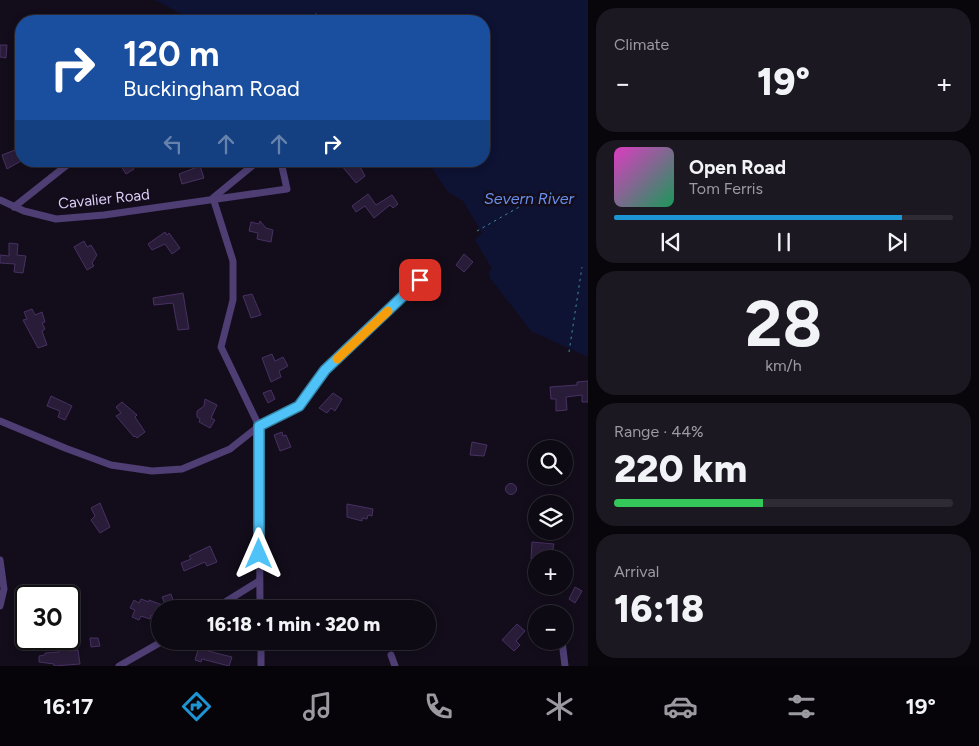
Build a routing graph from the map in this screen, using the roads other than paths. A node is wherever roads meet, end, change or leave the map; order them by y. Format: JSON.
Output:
{"nodes":[{"id":1,"x":64,"y":167,"type":"edge"},
{"id":2,"x":251,"y":167,"type":"edge"},
{"id":3,"x":282,"y":167,"type":"edge"},
{"id":4,"x":213,"y":198,"type":"junction"},
{"id":5,"x":0,"y":200,"type":"edge"},
{"id":6,"x":14,"y":207,"type":"junction"},
{"id":7,"x":420,"y":280,"type":"dead end"},
{"id":8,"x":0,"y":421,"type":"edge"},
{"id":9,"x":259,"y":426,"type":"junction"},
{"id":10,"x":0,"y":560,"type":"edge"},
{"id":11,"x":259,"y":581,"type":"junction"},
{"id":12,"x":228,"y":600,"type":"edge"},
{"id":13,"x":260,"y":600,"type":"edge"},
{"id":14,"x":0,"y":606,"type":"edge"},
{"id":15,"x":151,"y":648,"type":"edge"},
{"id":16,"x":260,"y":650,"type":"edge"},
{"id":17,"x":563,"y":650,"type":"edge"},
{"id":18,"x":391,"y":655,"type":"dead end"},
{"id":19,"x":119,"y":666,"type":"edge"},
{"id":20,"x":261,"y":666,"type":"edge"},
{"id":21,"x":395,"y":666,"type":"edge"},
{"id":22,"x":565,"y":666,"type":"edge"}],
"edges":[{"from":1,"to":6,"type":"street"},
{"from":2,"to":4,"type":"street"},
{"from":3,"to":4,"type":"street","name":"Cavalier Road"},
{"from":4,"to":6,"type":"street","name":"Cavalier Road"},
{"from":4,"to":9,"type":"street"},
{"from":5,"to":6,"type":"street","name":"Cavalier Road"},
{"from":7,"to":9,"type":"street"},
{"from":8,"to":9,"type":"street"},
{"from":9,"to":11,"type":"street"},
{"from":10,"to":14,"type":"street"},
{"from":11,"to":12,"type":"street"},
{"from":11,"to":13,"type":"street"},
{"from":15,"to":19,"type":"street"},
{"from":16,"to":20,"type":"street"},
{"from":17,"to":22,"type":"street"},
{"from":18,"to":21,"type":"street"}]}
